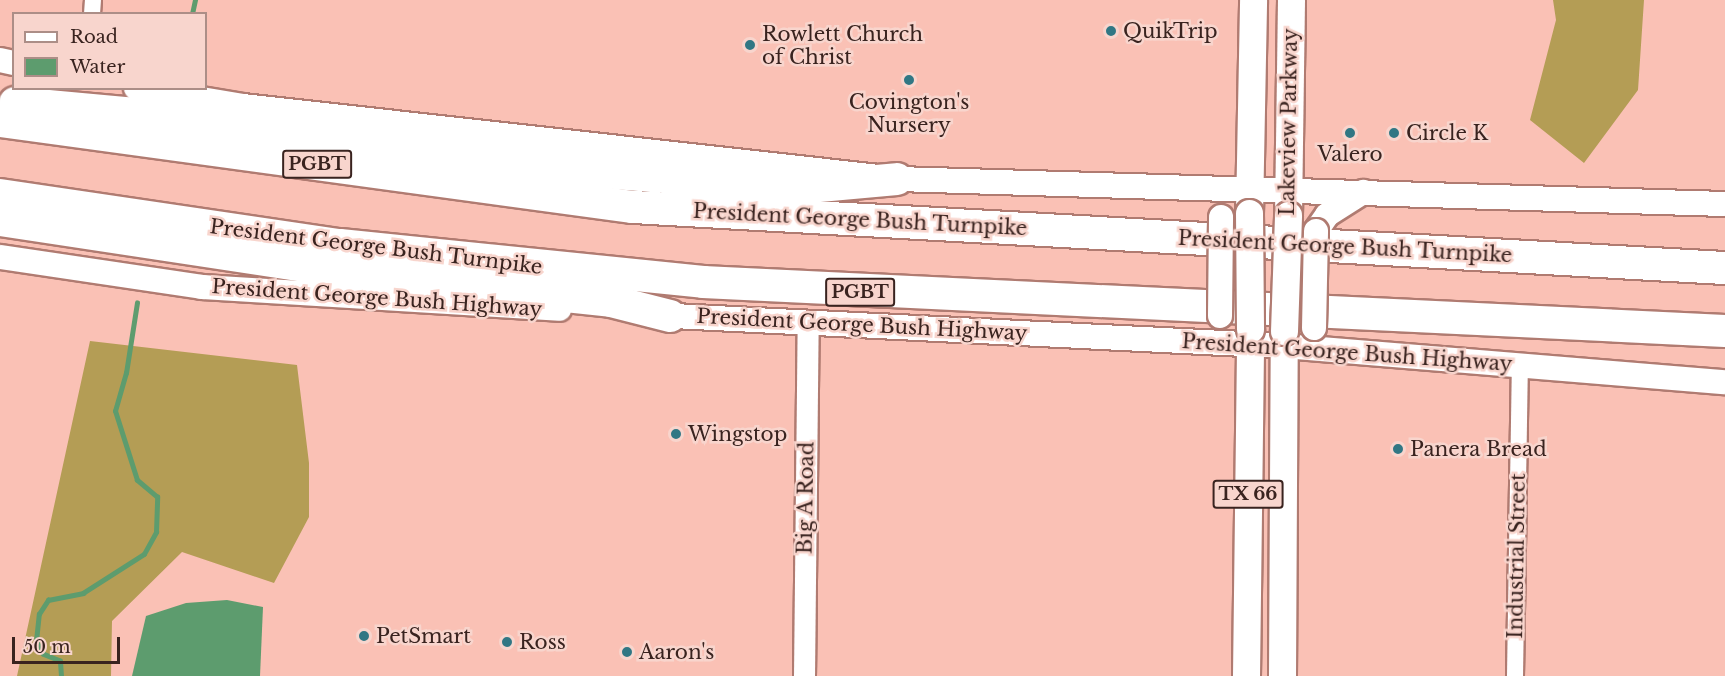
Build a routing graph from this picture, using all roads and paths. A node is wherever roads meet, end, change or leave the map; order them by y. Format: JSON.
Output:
{"nodes":[{"id":1,"x":1253,"y":0,"type":"edge"},
{"id":2,"x":1291,"y":0,"type":"edge"},
{"id":3,"x":148,"y":90,"type":"edge"},
{"id":4,"x":0,"y":102,"type":"edge"},
{"id":5,"x":0,"y":121,"type":"edge"},
{"id":6,"x":897,"y":179,"type":"junction"},
{"id":7,"x":1173,"y":186,"type":"junction"},
{"id":8,"x":1364,"y":192,"type":"junction"},
{"id":9,"x":0,"y":195,"type":"edge"},
{"id":10,"x":1250,"y":201,"type":"junction"},
{"id":11,"x":1288,"y":202,"type":"junction"},
{"id":12,"x":1725,"y":204,"type":"edge"},
{"id":13,"x":0,"y":220,"type":"edge"},
{"id":14,"x":0,"y":257,"type":"edge"},
{"id":15,"x":1725,"y":268,"type":"edge"},
{"id":16,"x":670,"y":316,"type":"junction"},
{"id":17,"x":808,"y":321,"type":"junction"},
{"id":18,"x":1725,"y":331,"type":"edge"},
{"id":19,"x":1249,"y":337,"type":"junction"},
{"id":20,"x":1284,"y":339,"type":"junction"},
{"id":21,"x":1161,"y":340,"type":"junction"},
{"id":22,"x":1331,"y":350,"type":"junction"},
{"id":23,"x":1520,"y":364,"type":"junction"},
{"id":24,"x":1725,"y":382,"type":"edge"},
{"id":25,"x":1247,"y":643,"type":"junction"},
{"id":26,"x":804,"y":676,"type":"edge"},
{"id":27,"x":1246,"y":676,"type":"edge"},
{"id":28,"x":1265,"y":676,"type":"edge"},
{"id":29,"x":1282,"y":676,"type":"edge"},
{"id":30,"x":1515,"y":676,"type":"edge"}],
"edges":[{"from":1,"to":10,"type":"main road","name":"Lakeview Parkway","number":"TX 66"},
{"from":2,"to":11,"type":"main road","name":"Lakeview Parkway","number":"TX 66"},
{"from":3,"to":6,"type":"main road"},
{"from":4,"to":6,"type":"highway"},
{"from":5,"to":15,"type":"highway","name":"President George Bush Turnpike","number":"PGBT"},
{"from":6,"to":7,"type":"main road"},
{"from":7,"to":10,"type":"main road"},
{"from":7,"to":21,"type":"main road","bridge":true},
{"from":8,"to":11,"type":"main road"},
{"from":8,"to":12,"type":"main road"},
{"from":8,"to":22,"type":"main road","bridge":true},
{"from":9,"to":18,"type":"highway","name":"President George Bush Turnpike","number":"PGBT"},
{"from":10,"to":11,"type":"main road"},
{"from":10,"to":19,"type":"main road","name":"Lakeview Parkway","number":"TX 66","bridge":true},
{"from":11,"to":20,"type":"main road","name":"Lakeview Parkway","number":"TX 66","bridge":true},
{"from":13,"to":16,"type":"highway"},
{"from":14,"to":16,"type":"main road","name":"President George Bush Highway"},
{"from":16,"to":17,"type":"main road","name":"President George Bush Highway"},
{"from":17,"to":21,"type":"main road","name":"President George Bush Highway"},
{"from":17,"to":26,"type":"street","name":"Big A Road"},
{"from":19,"to":20,"type":"main road","name":"President George Bush Highway"},
{"from":19,"to":21,"type":"main road","name":"President George Bush Highway"},
{"from":19,"to":25,"type":"main road","name":"Lakeview Parkway","number":"TX 66"},
{"from":20,"to":22,"type":"main road","name":"President George Bush Highway"},
{"from":20,"to":29,"type":"main road","name":"Lakeview Parkway","number":"TX 66"},
{"from":22,"to":23,"type":"main road","name":"President George Bush Highway"},
{"from":23,"to":24,"type":"main road","name":"President George Bush Highway"},
{"from":23,"to":30,"type":"street","name":"Industrial Street"},
{"from":25,"to":27,"type":"main road","name":"Lakeview Parkway","number":"TX 66"},
{"from":25,"to":28,"type":"main road"}]}
